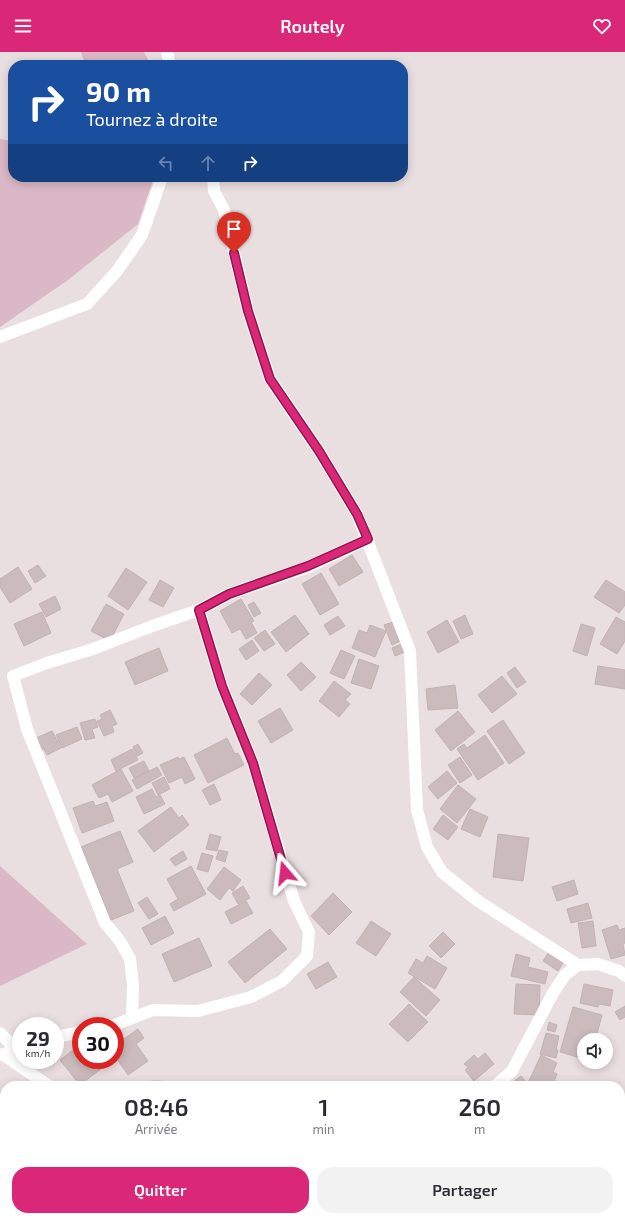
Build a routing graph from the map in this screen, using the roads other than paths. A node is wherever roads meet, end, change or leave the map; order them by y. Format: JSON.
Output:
{"nodes":[{"id":1,"x":160,"y":182,"type":"edge"},
{"id":2,"x":213,"y":182,"type":"edge"},
{"id":3,"x":0,"y":337,"type":"edge"},
{"id":4,"x":368,"y":539,"type":"junction"},
{"id":5,"x":199,"y":610,"type":"junction"},
{"id":6,"x":578,"y":965,"type":"junction"},
{"id":7,"x":625,"y":976,"type":"edge"},
{"id":8,"x":132,"y":1018,"type":"junction"},
{"id":9,"x":124,"y":1021,"type":"edge"},
{"id":10,"x":0,"y":1033,"type":"edge"},
{"id":11,"x":12,"y":1041,"type":"edge"},
{"id":12,"x":12,"y":1049,"type":"edge"},
{"id":13,"x":3,"y":1055,"type":"edge"},
{"id":14,"x":42,"y":1081,"type":"edge"},
{"id":15,"x":501,"y":1081,"type":"edge"}],
"edges":[{"from":1,"to":3,"type":"street"},
{"from":2,"to":4,"type":"street"},
{"from":4,"to":5,"type":"street"},
{"from":4,"to":6,"type":"street"},
{"from":5,"to":8,"type":"street"},
{"from":5,"to":8,"type":"street"},
{"from":6,"to":7,"type":"street"},
{"from":6,"to":15,"type":"street"},
{"from":8,"to":9,"type":"street"},
{"from":10,"to":11,"type":"street"},
{"from":12,"to":13,"type":"street"},
{"from":13,"to":14,"type":"street"}]}
